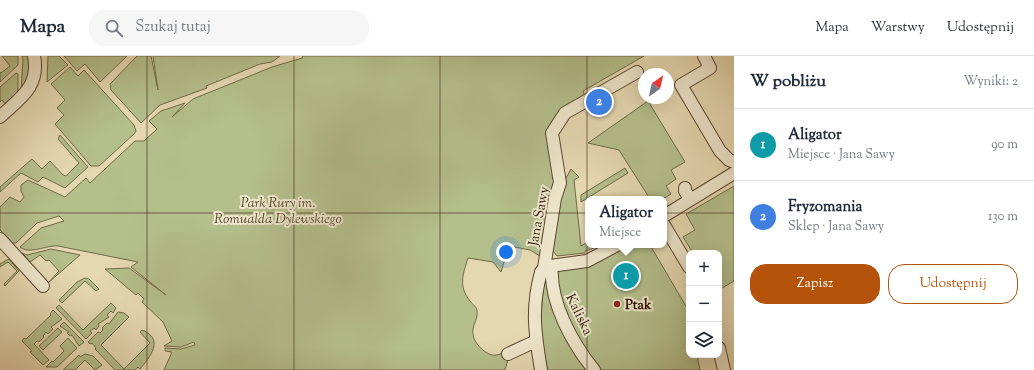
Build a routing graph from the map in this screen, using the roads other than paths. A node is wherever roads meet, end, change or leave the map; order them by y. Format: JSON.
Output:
{"nodes":[{"id":1,"x":34,"y":56,"type":"edge"},
{"id":2,"x":704,"y":56,"type":"edge"},
{"id":3,"x":636,"y":72,"type":"dead end"},
{"id":4,"x":0,"y":117,"type":"edge"},
{"id":5,"x":734,"y":162,"type":"edge"},
{"id":6,"x":734,"y":173,"type":"edge"},
{"id":7,"x":667,"y":213,"type":"edge"},
{"id":8,"x":667,"y":230,"type":"edge"},
{"id":9,"x":0,"y":239,"type":"edge"},
{"id":10,"x":612,"y":248,"type":"edge"},
{"id":11,"x":686,"y":262,"type":"edge"},
{"id":12,"x":546,"y":268,"type":"junction"},
{"id":13,"x":43,"y":286,"type":"dead end"},
{"id":14,"x":536,"y":341,"type":"junction"},
{"id":15,"x":508,"y":354,"type":"dead end"},
{"id":16,"x":721,"y":358,"type":"edge"},
{"id":17,"x":541,"y":370,"type":"edge"},
{"id":18,"x":594,"y":370,"type":"edge"},
{"id":19,"x":724,"y":370,"type":"edge"}],
"edges":[{"from":1,"to":4,"type":"street"},
{"from":2,"to":5,"type":"street"},
{"from":3,"to":12,"type":"street","name":"Jana Sawy"},
{"from":6,"to":7,"type":"street"},
{"from":8,"to":11,"type":"street"},
{"from":9,"to":13,"type":"street"},
{"from":10,"to":12,"type":"street"},
{"from":12,"to":14,"type":"street","name":"Jana Sawy"},
{"from":12,"to":18,"type":"street","name":"Kaliska"},
{"from":14,"to":15,"type":"street"},
{"from":14,"to":17,"type":"street","name":"Jana Sawy"},
{"from":16,"to":19,"type":"street"}]}
